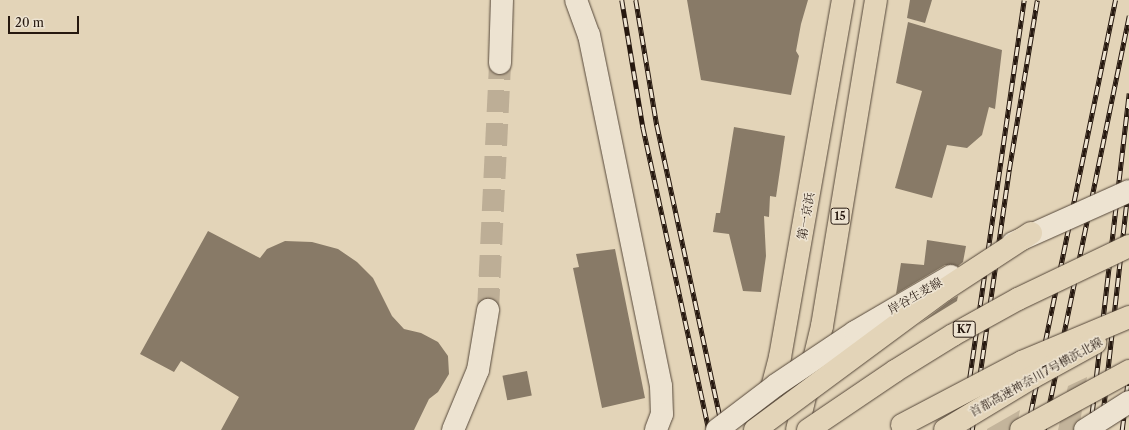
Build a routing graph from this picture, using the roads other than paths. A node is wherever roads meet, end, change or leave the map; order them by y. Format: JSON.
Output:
{"nodes":[{"id":1,"x":502,"y":0,"type":"edge"},
{"id":2,"x":576,"y":0,"type":"edge"},
{"id":3,"x":843,"y":0,"type":"edge"},
{"id":4,"x":876,"y":0,"type":"edge"},
{"id":5,"x":500,"y":63,"type":"tunnel mouth"},
{"id":6,"x":1129,"y":191,"type":"edge"},
{"id":7,"x":1031,"y":233,"type":"junction"},
{"id":8,"x":1129,"y":246,"type":"edge"},
{"id":9,"x":1018,"y":299,"type":"junction"},
{"id":10,"x":488,"y":310,"type":"tunnel mouth"},
{"id":11,"x":1129,"y":317,"type":"edge"},
{"id":12,"x":1129,"y":327,"type":"edge"},
{"id":13,"x":1129,"y":371,"type":"edge"},
{"id":14,"x":1129,"y":402,"type":"edge"},
{"id":15,"x":458,"y":421,"type":"edge"},
{"id":16,"x":656,"y":430,"type":"edge"},
{"id":17,"x":717,"y":430,"type":"edge"},
{"id":18,"x":755,"y":430,"type":"edge"},
{"id":19,"x":761,"y":430,"type":"edge"},
{"id":20,"x":797,"y":430,"type":"edge"},
{"id":21,"x":808,"y":430,"type":"edge"},
{"id":22,"x":827,"y":430,"type":"edge"},
{"id":23,"x":895,"y":430,"type":"edge"},
{"id":24,"x":946,"y":430,"type":"edge"},
{"id":25,"x":1020,"y":430,"type":"edge"},
{"id":26,"x":1085,"y":430,"type":"edge"}],
"edges":[{"from":1,"to":5,"type":"street"},
{"from":2,"to":16,"type":"street"},
{"from":3,"to":19,"type":"highway","name":"第一京浜"},
{"from":4,"to":20,"type":"highway","number":"15"},
{"from":6,"to":7,"type":"street","name":"岸谷生麦線","bridge":true},
{"from":7,"to":17,"type":"street","name":"岸谷生麦線","bridge":true},
{"from":7,"to":18,"type":"highway","bridge":true},
{"from":8,"to":9,"type":"highway","number":"K7","bridge":true},
{"from":9,"to":21,"type":"highway","number":"K7","bridge":true},
{"from":9,"to":22,"type":"highway","bridge":true},
{"from":10,"to":15,"type":"street"},
{"from":11,"to":23,"type":"highway","bridge":true},
{"from":12,"to":24,"type":"highway","name":"首都高速神奈川7号横浜北線","bridge":true},
{"from":13,"to":25,"type":"highway","bridge":true},
{"from":14,"to":26,"type":"street","bridge":true}]}
